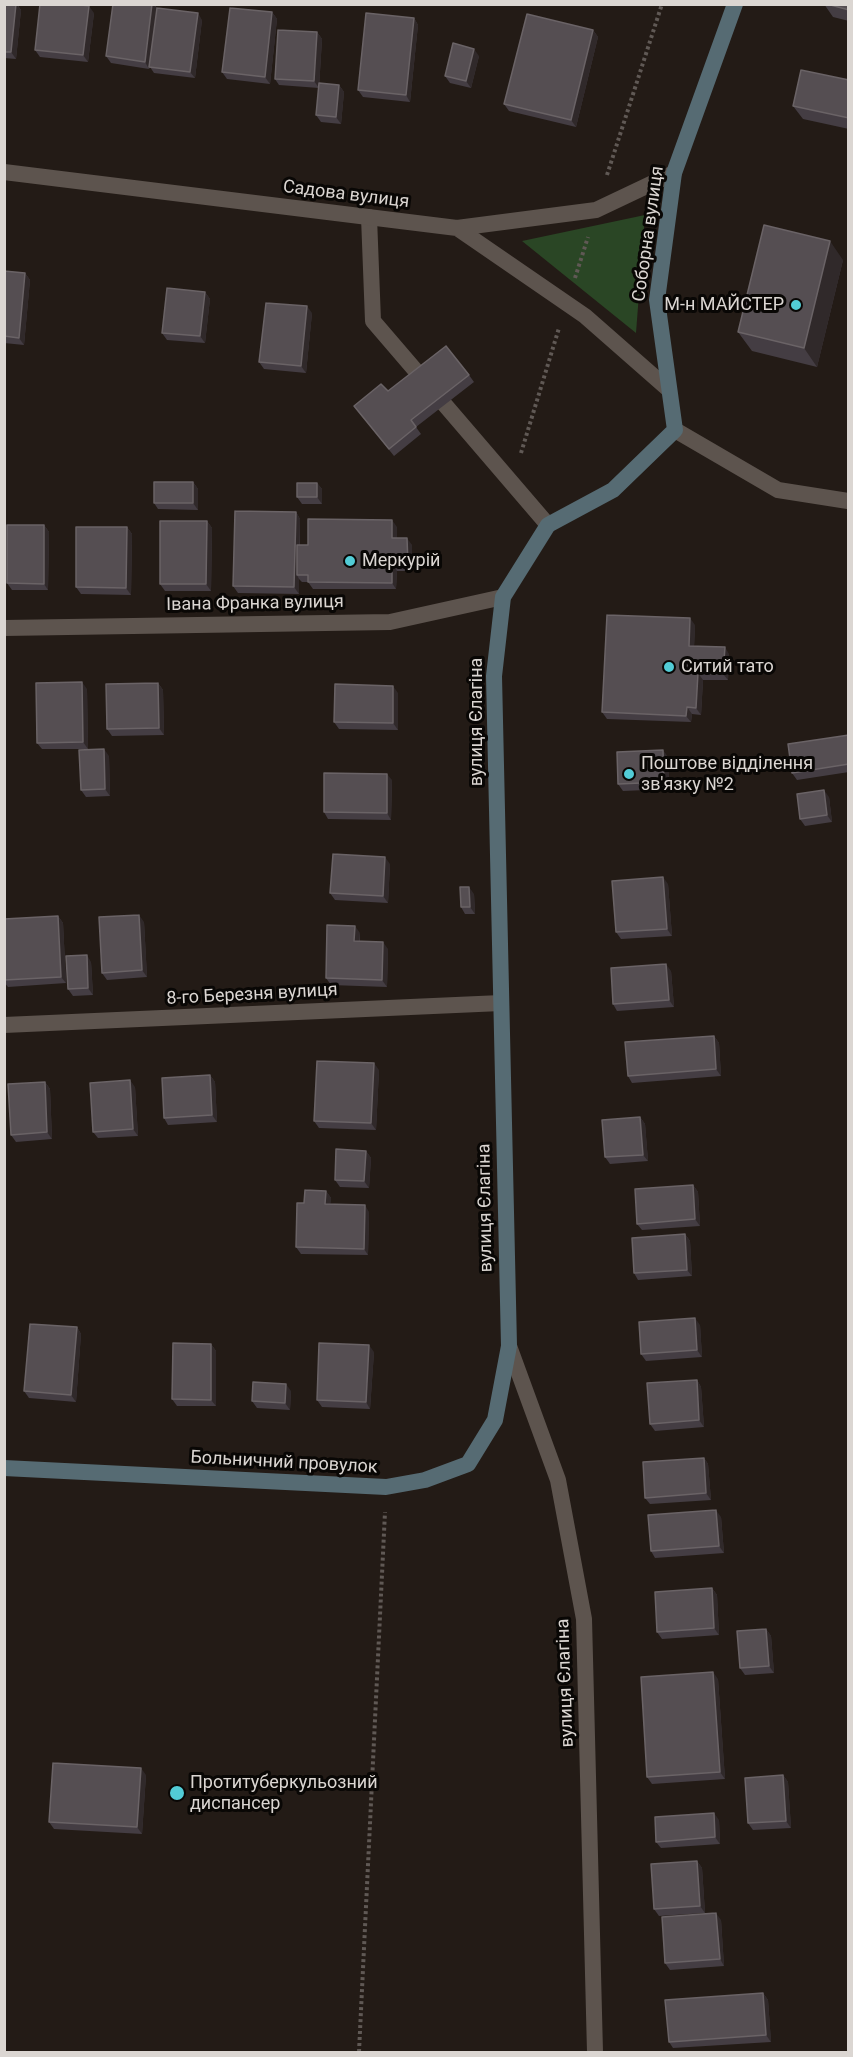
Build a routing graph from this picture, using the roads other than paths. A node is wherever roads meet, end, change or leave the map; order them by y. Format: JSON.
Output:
{"nodes":[{"id":1,"x":735,"y":4,"type":"edge"},
{"id":2,"x":4,"y":172,"type":"edge"},
{"id":3,"x":674,"y":173,"type":"junction"},
{"id":4,"x":369,"y":217,"type":"junction"},
{"id":5,"x":458,"y":228,"type":"junction"},
{"id":6,"x":667,"y":388,"type":"junction"},
{"id":7,"x":675,"y":430,"type":"junction"},
{"id":8,"x":849,"y":501,"type":"edge"},
{"id":9,"x":548,"y":525,"type":"junction"},
{"id":10,"x":503,"y":597,"type":"junction"},
{"id":11,"x":4,"y":628,"type":"edge"},
{"id":12,"x":501,"y":1003,"type":"junction"},
{"id":13,"x":4,"y":1025,"type":"edge"},
{"id":14,"x":509,"y":1346,"type":"junction"},
{"id":15,"x":4,"y":1468,"type":"edge"},
{"id":16,"x":595,"y":2052,"type":"edge"}],
"edges":[{"from":1,"to":3,"type":"main road","name":"Соборна вулиця"},
{"from":2,"to":4,"type":"street","name":"Садова вулиця"},
{"from":3,"to":5,"type":"street","name":"Садова вулиця"},
{"from":3,"to":6,"type":"main road","name":"Соборна вулиця"},
{"from":4,"to":5,"type":"street","name":"Садова вулиця"},
{"from":4,"to":9,"type":"street"},
{"from":5,"to":6,"type":"street"},
{"from":6,"to":7,"type":"main road","name":"Соборна вулиця"},
{"from":7,"to":8,"type":"street"},
{"from":7,"to":9,"type":"main road","name":"вулиця Єлагіна"},
{"from":9,"to":10,"type":"main road","name":"вулиця Єлагіна"},
{"from":10,"to":11,"type":"street","name":"Івана Франка вулиця"},
{"from":10,"to":12,"type":"main road","name":"вулиця Єлагіна"},
{"from":12,"to":13,"type":"street","name":"8-го Березня вулиця"},
{"from":12,"to":14,"type":"main road","name":"вулиця Єлагіна"},
{"from":14,"to":15,"type":"main road","name":"Больничний провулок"},
{"from":14,"to":16,"type":"street","name":"вулиця Єлагіна"}]}
